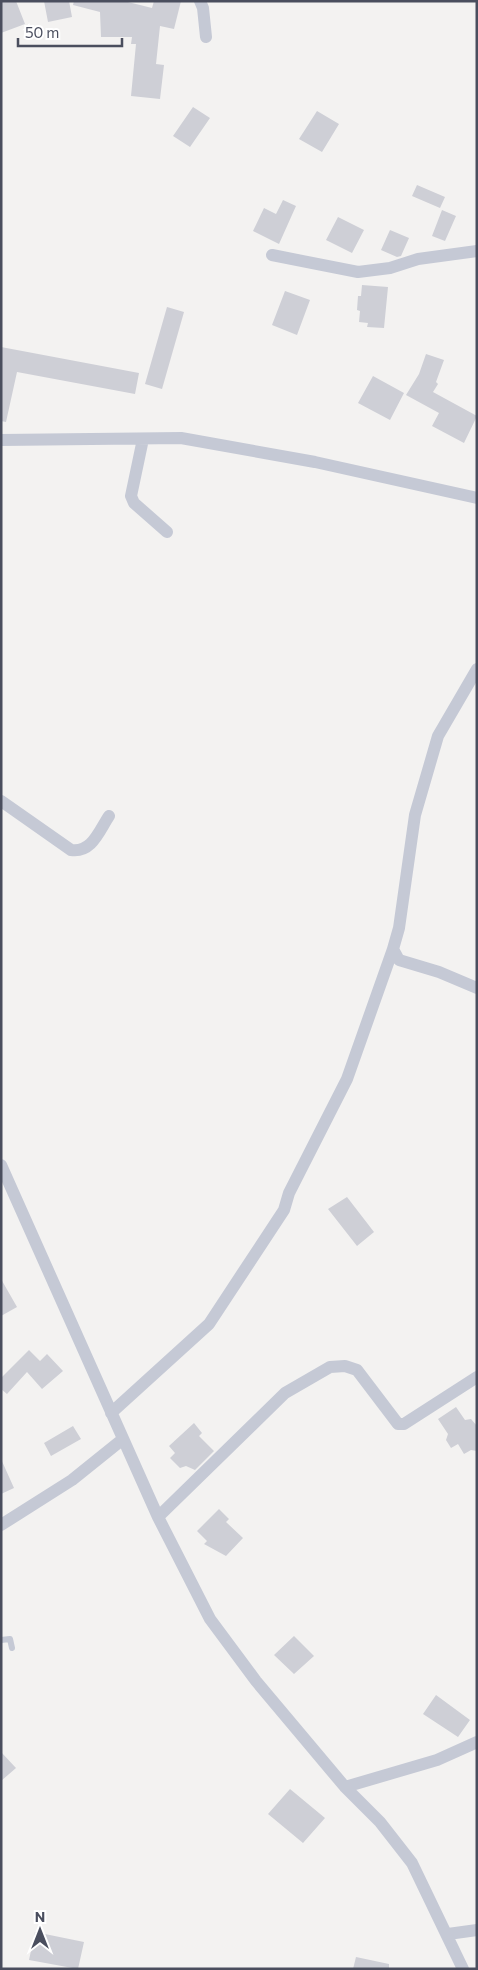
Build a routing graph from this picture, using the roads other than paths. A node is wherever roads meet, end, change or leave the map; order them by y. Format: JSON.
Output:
{"nodes":[{"id":1,"x":200,"y":1,"type":"edge"},
{"id":2,"x":206,"y":37,"type":"dead end"},
{"id":3,"x":477,"y":251,"type":"edge"},
{"id":4,"x":272,"y":255,"type":"dead end"},
{"id":5,"x":143,"y":439,"type":"junction"},
{"id":6,"x":1,"y":440,"type":"edge"},
{"id":7,"x":477,"y":498,"type":"edge"},
{"id":8,"x":167,"y":532,"type":"dead end"},
{"id":9,"x":477,"y":669,"type":"edge"},
{"id":10,"x":1,"y":801,"type":"edge"},
{"id":11,"x":110,"y":816,"type":"dead end"},
{"id":12,"x":394,"y":949,"type":"junction"},
{"id":13,"x":477,"y":988,"type":"edge"},
{"id":14,"x":1,"y":1165,"type":"edge"},
{"id":15,"x":477,"y":1377,"type":"edge"},
{"id":16,"x":111,"y":1413,"type":"junction"},
{"id":17,"x":123,"y":1438,"type":"junction"},
{"id":18,"x":158,"y":1517,"type":"junction"},
{"id":19,"x":1,"y":1526,"type":"edge"},
{"id":20,"x":1,"y":1640,"type":"edge"},
{"id":21,"x":12,"y":1648,"type":"dead end"},
{"id":22,"x":477,"y":1742,"type":"edge"},
{"id":23,"x":345,"y":1787,"type":"junction"},
{"id":24,"x":477,"y":1930,"type":"edge"},
{"id":25,"x":448,"y":1934,"type":"junction"},
{"id":26,"x":463,"y":1969,"type":"edge"}],
"edges":[{"from":1,"to":2,"type":"street"},
{"from":3,"to":4,"type":"street"},
{"from":5,"to":6,"type":"street"},
{"from":5,"to":7,"type":"street"},
{"from":5,"to":8,"type":"street"},
{"from":9,"to":12,"type":"street"},
{"from":10,"to":11,"type":"street"},
{"from":12,"to":13,"type":"street"},
{"from":12,"to":16,"type":"street"},
{"from":14,"to":16,"type":"street"},
{"from":15,"to":18,"type":"street"},
{"from":16,"to":17,"type":"street"},
{"from":17,"to":18,"type":"street"},
{"from":17,"to":19,"type":"street"},
{"from":18,"to":23,"type":"street"},
{"from":20,"to":21,"type":"lane"},
{"from":22,"to":23,"type":"street"},
{"from":23,"to":25,"type":"street"},
{"from":24,"to":25,"type":"street"},
{"from":25,"to":26,"type":"street"}]}
